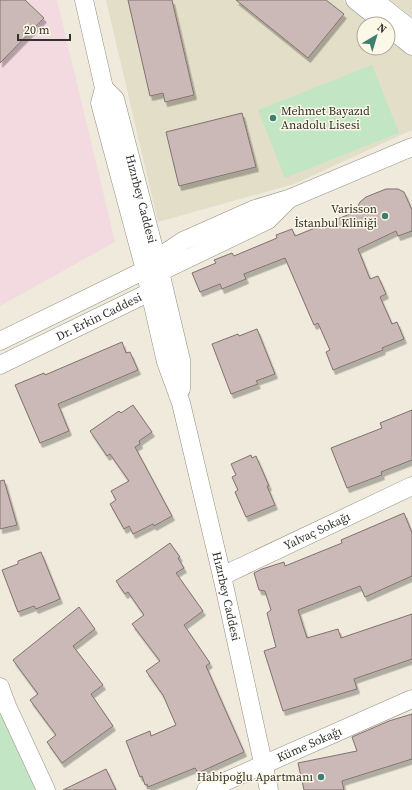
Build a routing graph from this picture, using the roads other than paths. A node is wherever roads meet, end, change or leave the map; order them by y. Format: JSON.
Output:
{"nodes":[{"id":1,"x":84,"y":0,"type":"edge"},
{"id":2,"x":355,"y":0,"type":"edge"},
{"id":3,"x":374,"y":0,"type":"edge"},
{"id":4,"x":374,"y":16,"type":"edge"},
{"id":5,"x":412,"y":30,"type":"edge"},
{"id":6,"x":396,"y":33,"type":"edge"},
{"id":7,"x":412,"y":46,"type":"edge"},
{"id":8,"x":412,"y":147,"type":"edge"},
{"id":9,"x":154,"y":267,"type":"junction"},
{"id":10,"x":150,"y":292,"type":"junction"},
{"id":11,"x":0,"y":341,"type":"edge"},
{"id":12,"x":0,"y":365,"type":"edge"},
{"id":13,"x":182,"y":404,"type":"junction"},
{"id":14,"x":412,"y":486,"type":"edge"},
{"id":15,"x":222,"y":576,"type":"junction"},
{"id":16,"x":0,"y":687,"type":"edge"},
{"id":17,"x":412,"y":698,"type":"edge"},
{"id":18,"x":263,"y":765,"type":"junction"},
{"id":19,"x":46,"y":790,"type":"edge"},
{"id":20,"x":206,"y":790,"type":"edge"},
{"id":21,"x":269,"y":790,"type":"edge"}],
"edges":[{"from":1,"to":9,"type":"street","name":"Hızırbey Caddesi"},
{"from":2,"to":4,"type":"street"},
{"from":3,"to":5,"type":"street"},
{"from":6,"to":7,"type":"street"},
{"from":8,"to":9,"type":"street","name":"Dr. Erkin Caddesi"},
{"from":9,"to":10,"type":"street","name":"Hızırbey Caddesi"},
{"from":9,"to":11,"type":"street","name":"Dr. Erkin Caddesi"},
{"from":9,"to":13,"type":"street","name":"Hızırbey Caddesi"},
{"from":10,"to":12,"type":"street","name":"Dr. Erkin Caddesi"},
{"from":10,"to":13,"type":"street","name":"Hızırbey Caddesi"},
{"from":13,"to":15,"type":"street","name":"Hızırbey Caddesi"},
{"from":14,"to":15,"type":"street","name":"Yalvaç Sokağı"},
{"from":15,"to":18,"type":"street","name":"Hızırbey Caddesi"},
{"from":16,"to":19,"type":"street"},
{"from":17,"to":18,"type":"street","name":"Küme Sokağı"},
{"from":18,"to":20,"type":"street","name":"Küme Sokağı"},
{"from":18,"to":21,"type":"street","name":"Hızırbey Caddesi"}]}
